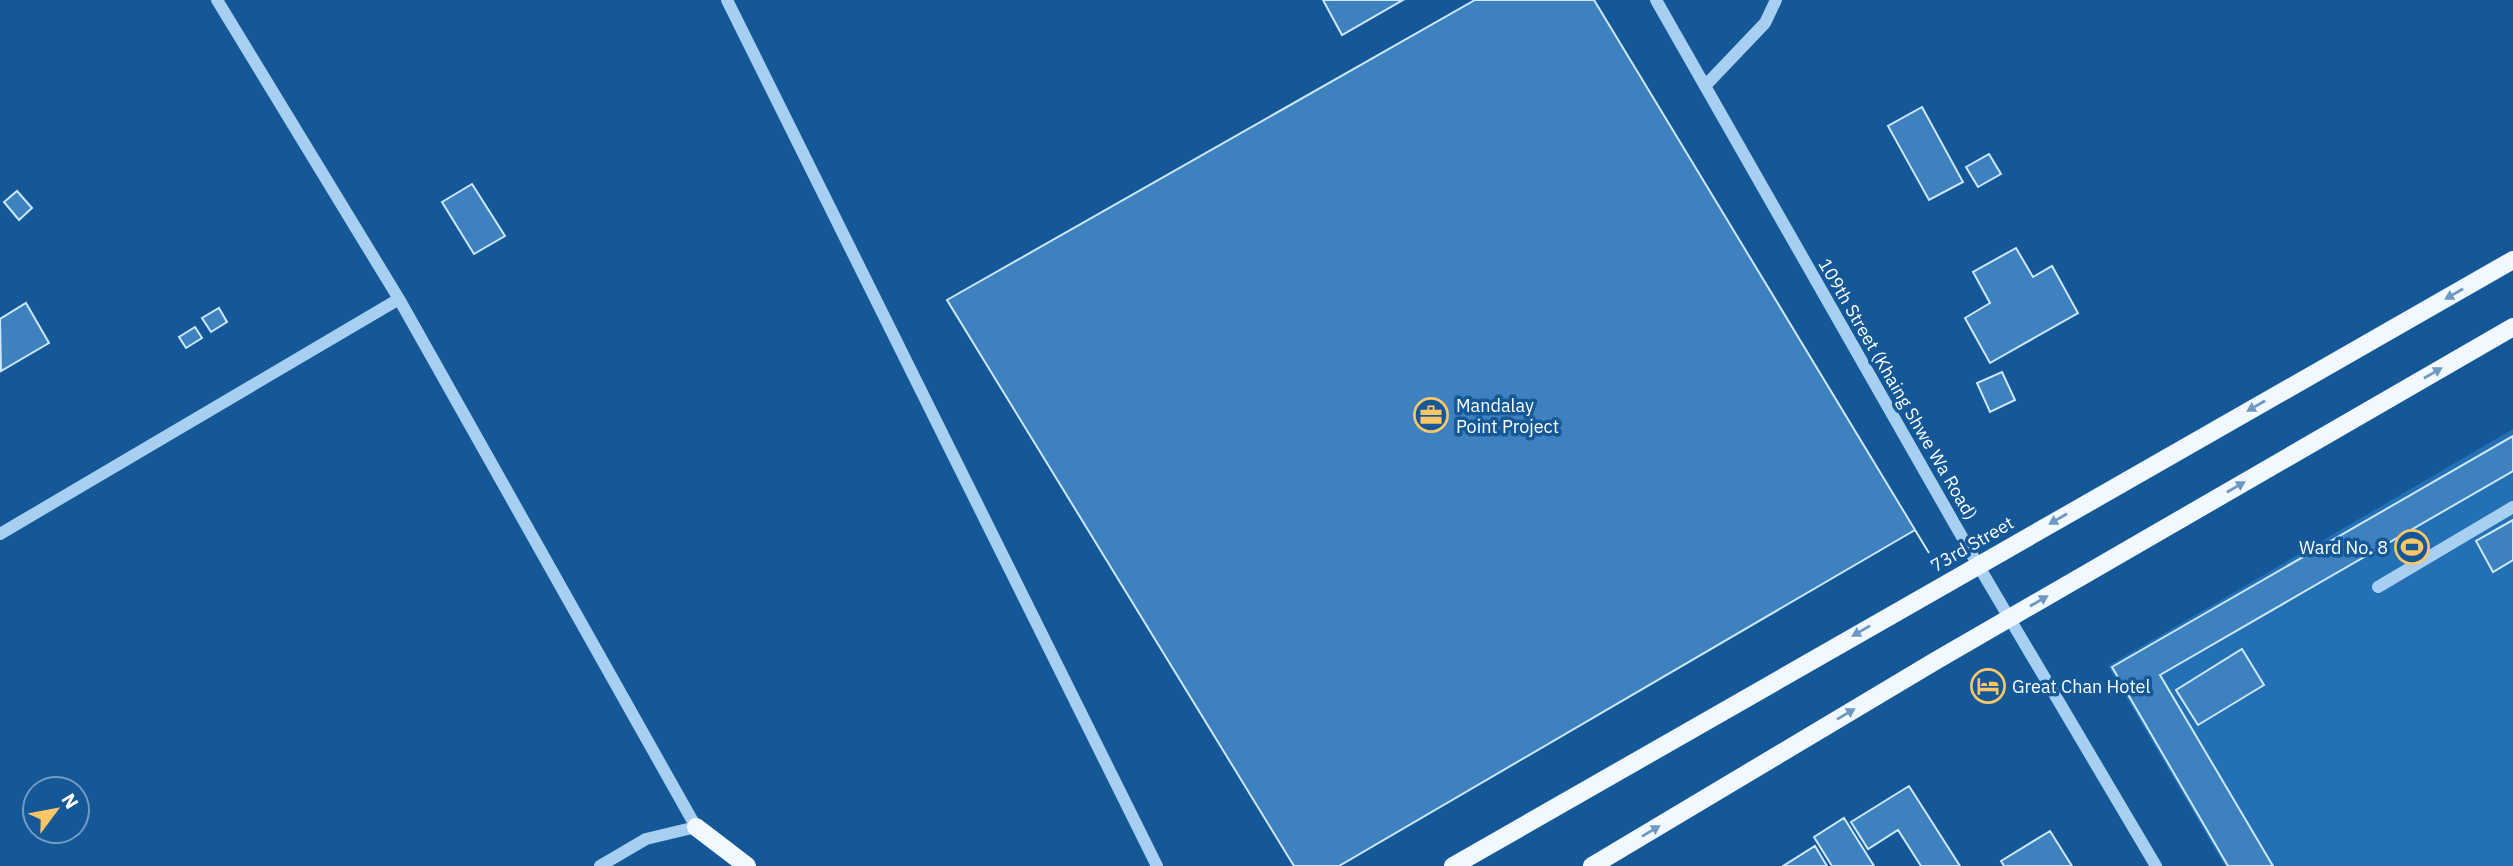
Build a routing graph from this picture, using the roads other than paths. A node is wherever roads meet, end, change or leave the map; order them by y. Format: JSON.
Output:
{"nodes":[{"id":1,"x":218,"y":0,"type":"edge"},
{"id":2,"x":727,"y":0,"type":"edge"},
{"id":3,"x":1656,"y":0,"type":"edge"},
{"id":4,"x":1776,"y":0,"type":"edge"},
{"id":5,"x":1704,"y":86,"type":"junction"},
{"id":6,"x":2513,"y":260,"type":"edge"},
{"id":7,"x":399,"y":299,"type":"junction"},
{"id":8,"x":2513,"y":328,"type":"edge"},
{"id":9,"x":2513,"y":507,"type":"edge"},
{"id":10,"x":0,"y":534,"type":"edge"},
{"id":11,"x":1978,"y":565,"type":"junction"},
{"id":12,"x":2378,"y":587,"type":"dead end"},
{"id":13,"x":2010,"y":618,"type":"junction"},
{"id":14,"x":696,"y":827,"type":"junction"},
{"id":15,"x":600,"y":866,"type":"edge"},
{"id":16,"x":747,"y":866,"type":"edge"},
{"id":17,"x":1157,"y":866,"type":"edge"},
{"id":18,"x":1453,"y":866,"type":"edge"},
{"id":19,"x":1592,"y":866,"type":"edge"},
{"id":20,"x":2157,"y":866,"type":"edge"}],
"edges":[{"from":1,"to":7,"type":"street"},
{"from":2,"to":17,"type":"street"},
{"from":3,"to":5,"type":"street","name":"109th Street (Khaing Shwe Wa Road)"},
{"from":4,"to":5,"type":"street"},
{"from":5,"to":11,"type":"street","name":"109th Street (Khaing Shwe Wa Road)"},
{"from":6,"to":11,"type":"main road","name":"73rd Street","one_way":true},
{"from":7,"to":10,"type":"street"},
{"from":7,"to":14,"type":"street"},
{"from":13,"to":8,"type":"main road","one_way":true},
{"from":9,"to":12,"type":"street"},
{"from":11,"to":13,"type":"street","name":"109th Street (Khaing Shwe Wa Road)"},
{"from":11,"to":18,"type":"main road","name":"73rd Street","one_way":true},
{"from":19,"to":13,"type":"main road","one_way":true},
{"from":13,"to":20,"type":"street","name":"109th Street (Khaing Shwe Wa Road)"},
{"from":14,"to":15,"type":"street"},
{"from":14,"to":16,"type":"main road"}]}
